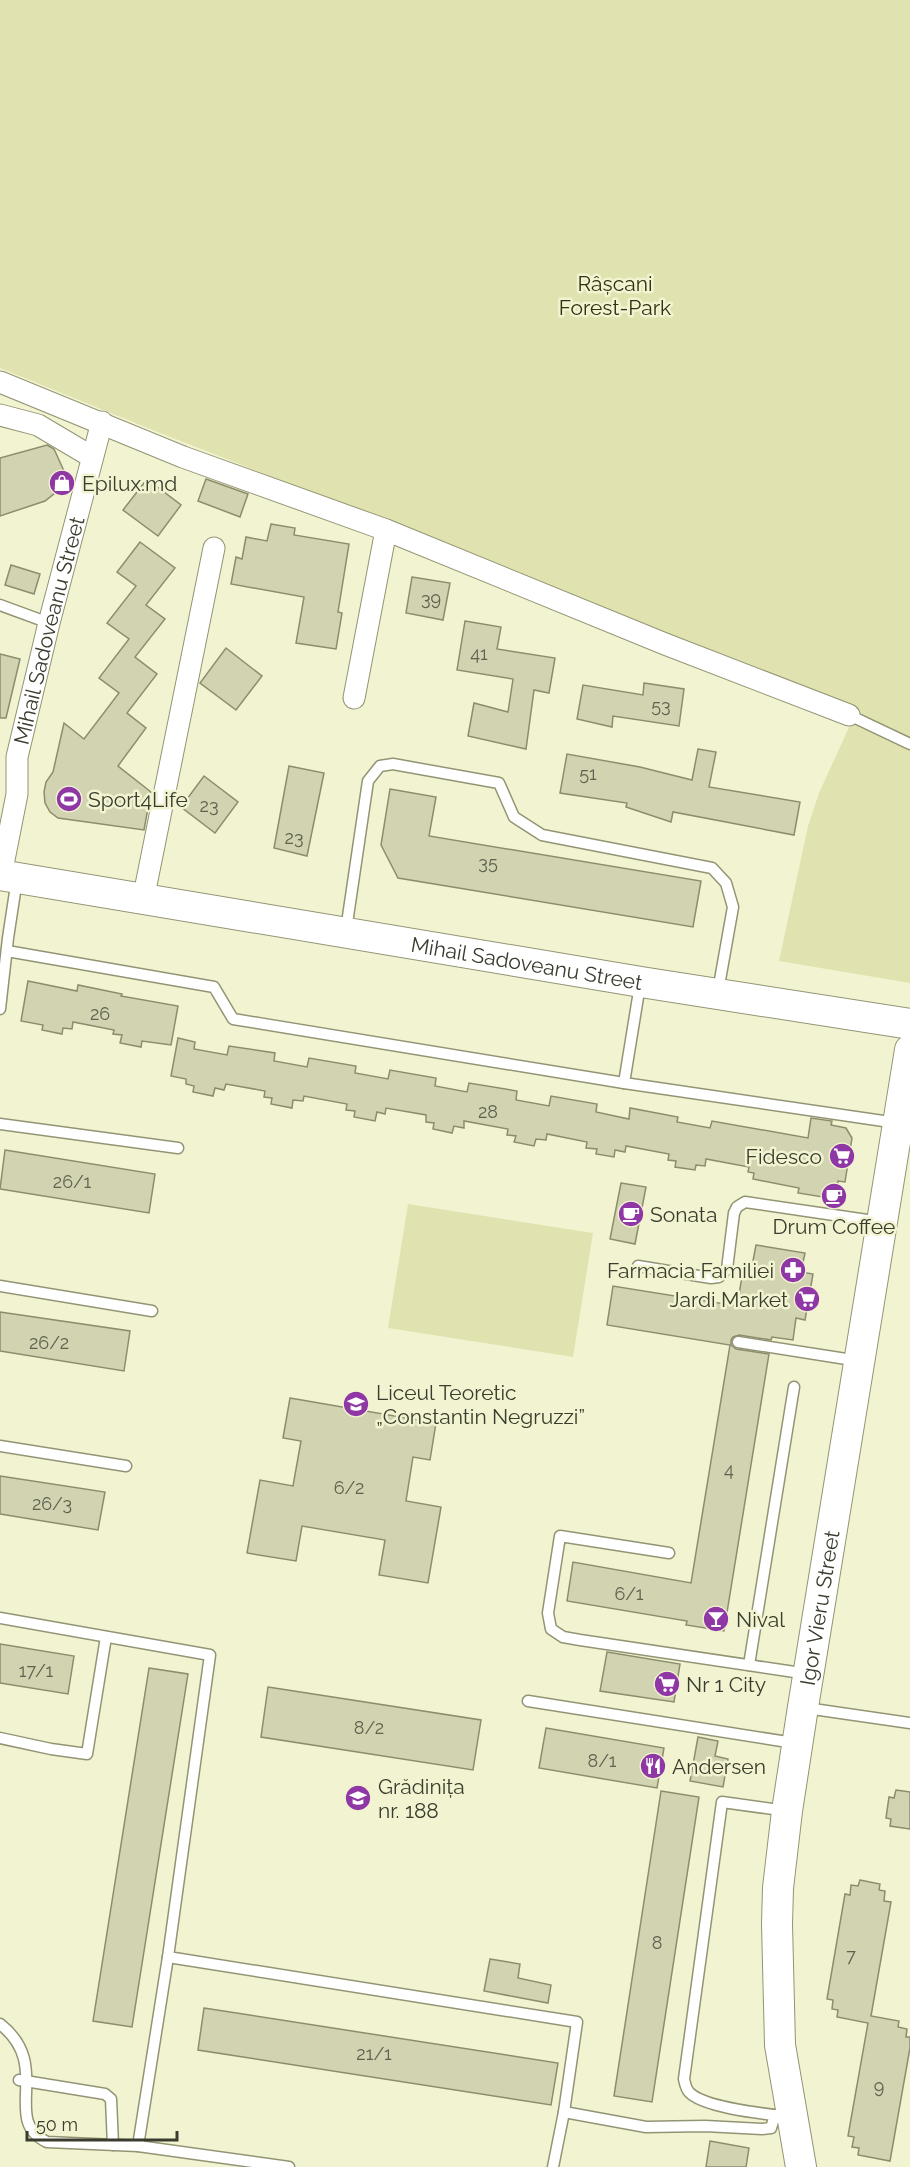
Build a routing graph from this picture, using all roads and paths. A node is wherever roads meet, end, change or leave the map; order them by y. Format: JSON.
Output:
{"nodes":[{"id":1,"x":0,"y":382,"type":"edge"},
{"id":2,"x":0,"y":416,"type":"edge"},
{"id":3,"x":102,"y":422,"type":"junction"},
{"id":4,"x":92,"y":457,"type":"junction"},
{"id":5,"x":386,"y":530,"type":"junction"},
{"id":6,"x":214,"y":548,"type":"dead end"},
{"id":7,"x":0,"y":605,"type":"edge"},
{"id":8,"x":48,"y":623,"type":"junction"},
{"id":9,"x":354,"y":698,"type":"dead end"},
{"id":10,"x":849,"y":715,"type":"joint"},
{"id":11,"x":910,"y":744,"type":"edge"},
{"id":12,"x":6,"y":876,"type":"edge"},
{"id":13,"x":142,"y":900,"type":"junction"},
{"id":14,"x":345,"y":933,"type":"junction"},
{"id":15,"x":7,"y":951,"type":"junction"},
{"id":16,"x":641,"y":982,"type":"junction"},
{"id":17,"x":718,"y":994,"type":"junction"},
{"id":18,"x":0,"y":1009,"type":"edge"},
{"id":19,"x":910,"y":1024,"type":"edge"},
{"id":20,"x":910,"y":1050,"type":"edge"},
{"id":21,"x":624,"y":1083,"type":"junction"},
{"id":22,"x":898,"y":1123,"type":"junction"},
{"id":23,"x":0,"y":1124,"type":"edge"},
{"id":24,"x":178,"y":1148,"type":"dead end"},
{"id":25,"x":882,"y":1222,"type":"junction"},
{"id":26,"x":638,"y":1266,"type":"dead end"},
{"id":27,"x":0,"y":1287,"type":"edge"},
{"id":28,"x":152,"y":1311,"type":"dead end"},
{"id":29,"x":738,"y":1342,"type":"dead end"},
{"id":30,"x":859,"y":1361,"type":"junction"},
{"id":31,"x":794,"y":1387,"type":"dead end"},
{"id":32,"x":0,"y":1446,"type":"edge"},
{"id":33,"x":126,"y":1466,"type":"dead end"},
{"id":34,"x":669,"y":1553,"type":"dead end"},
{"id":35,"x":0,"y":1618,"type":"edge"},
{"id":36,"x":106,"y":1636,"type":"junction"},
{"id":37,"x":749,"y":1665,"type":"junction"},
{"id":38,"x":808,"y":1674,"type":"junction"},
{"id":39,"x":528,"y":1701,"type":"dead end"},
{"id":40,"x":803,"y":1707,"type":"junction"},
{"id":41,"x":910,"y":1723,"type":"edge"},
{"id":42,"x":0,"y":1738,"type":"edge"},
{"id":43,"x":797,"y":1744,"type":"junction"},
{"id":44,"x":787,"y":1811,"type":"junction"},
{"id":45,"x":168,"y":1957,"type":"junction"},
{"id":46,"x":0,"y":2024,"type":"edge"},
{"id":47,"x":19,"y":2080,"type":"junction"},
{"id":48,"x":15,"y":2093,"type":"dead end"},
{"id":49,"x":564,"y":2112,"type":"junction"},
{"id":50,"x":784,"y":2116,"type":"junction"},
{"id":51,"x":15,"y":2118,"type":"dead end"},
{"id":52,"x":113,"y":2145,"type":"junction"},
{"id":53,"x":138,"y":2146,"type":"junction"},
{"id":54,"x":289,"y":2167,"type":"edge"},
{"id":55,"x":553,"y":2167,"type":"edge"},
{"id":56,"x":801,"y":2167,"type":"edge"}],
"edges":[{"from":1,"to":3,"type":"street"},
{"from":2,"to":4,"type":"street"},
{"from":3,"to":4,"type":"street","name":"Mihail Sadoveanu Street"},
{"from":3,"to":5,"type":"street"},
{"from":4,"to":8,"type":"street","name":"Mihail Sadoveanu Street"},
{"from":5,"to":9,"type":"street"},
{"from":5,"to":10,"type":"street"},
{"from":6,"to":13,"type":"street"},
{"from":7,"to":8,"type":"lane"},
{"from":8,"to":12,"type":"street","name":"Mihail Sadoveanu Street"},
{"from":10,"to":11,"type":"lane"},
{"from":12,"to":13,"type":"main road","name":"Mihail Sadoveanu Street"},
{"from":12,"to":15,"type":"lane"},
{"from":13,"to":14,"type":"main road","name":"Mihail Sadoveanu Street"},
{"from":14,"to":16,"type":"main road","name":"Mihail Sadoveanu Street"},
{"from":14,"to":17,"type":"lane"},
{"from":15,"to":18,"type":"lane"},
{"from":15,"to":21,"type":"lane"},
{"from":16,"to":17,"type":"main road","name":"Mihail Sadoveanu Street"},
{"from":16,"to":21,"type":"lane"},
{"from":17,"to":19,"type":"main road","name":"Mihail Sadoveanu Street"},
{"from":20,"to":22,"type":"main road","name":"Igor Vieru Street"},
{"from":21,"to":22,"type":"lane"},
{"from":22,"to":25,"type":"main road","name":"Igor Vieru Street"},
{"from":23,"to":24,"type":"lane"},
{"from":25,"to":26,"type":"lane"},
{"from":25,"to":30,"type":"main road","name":"Igor Vieru Street"},
{"from":27,"to":28,"type":"lane"},
{"from":29,"to":30,"type":"lane"},
{"from":30,"to":38,"type":"main road","name":"Igor Vieru Street"},
{"from":31,"to":37,"type":"lane"},
{"from":32,"to":33,"type":"lane"},
{"from":34,"to":37,"type":"lane"},
{"from":35,"to":36,"type":"lane"},
{"from":36,"to":42,"type":"lane"},
{"from":36,"to":45,"type":"lane"},
{"from":37,"to":38,"type":"lane"},
{"from":38,"to":40,"type":"main road","name":"Igor Vieru Street"},
{"from":39,"to":43,"type":"lane"},
{"from":40,"to":41,"type":"lane"},
{"from":40,"to":43,"type":"main road","name":"Igor Vieru Street"},
{"from":43,"to":44,"type":"main road","name":"Igor Vieru Street"},
{"from":44,"to":50,"type":"main road","name":"Igor Vieru Street"},
{"from":44,"to":50,"type":"lane"},
{"from":45,"to":49,"type":"lane"},
{"from":45,"to":53,"type":"lane"},
{"from":46,"to":47,"type":"lane"},
{"from":47,"to":48,"type":"lane"},
{"from":47,"to":52,"type":"lane"},
{"from":49,"to":50,"type":"lane"},
{"from":49,"to":55,"type":"lane"},
{"from":50,"to":56,"type":"main road","name":"Igor Vieru Street"},
{"from":51,"to":52,"type":"lane"},
{"from":52,"to":53,"type":"lane"},
{"from":53,"to":54,"type":"lane"}]}
